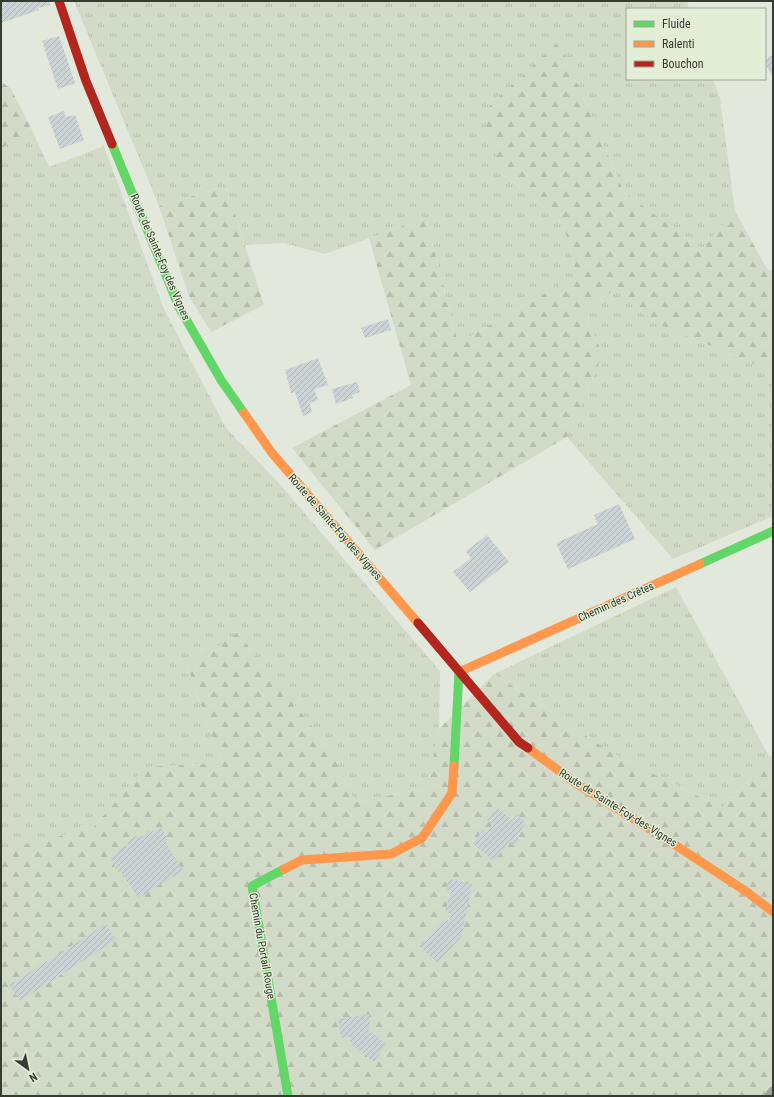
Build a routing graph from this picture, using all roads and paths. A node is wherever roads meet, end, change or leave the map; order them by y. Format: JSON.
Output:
{"nodes":[{"id":1,"x":59,"y":1,"type":"edge"},
{"id":2,"x":773,"y":531,"type":"edge"},
{"id":3,"x":459,"y":672,"type":"junction"},
{"id":4,"x":773,"y":912,"type":"edge"},
{"id":5,"x":773,"y":1092,"type":"edge"},
{"id":6,"x":288,"y":1096,"type":"edge"},
{"id":7,"x":770,"y":1096,"type":"edge"}],
"edges":[{"from":1,"to":3,"type":"street","name":"Route de Sainte-Foy des Vignes"},
{"from":2,"to":3,"type":"street","name":"Chemin des Crêtes"},
{"from":3,"to":4,"type":"street","name":"Route de Sainte-Foy-des-Vignes"},
{"from":3,"to":6,"type":"street","name":"Chemin du Portail Rouge"},
{"from":5,"to":7,"type":"lane"}]}
